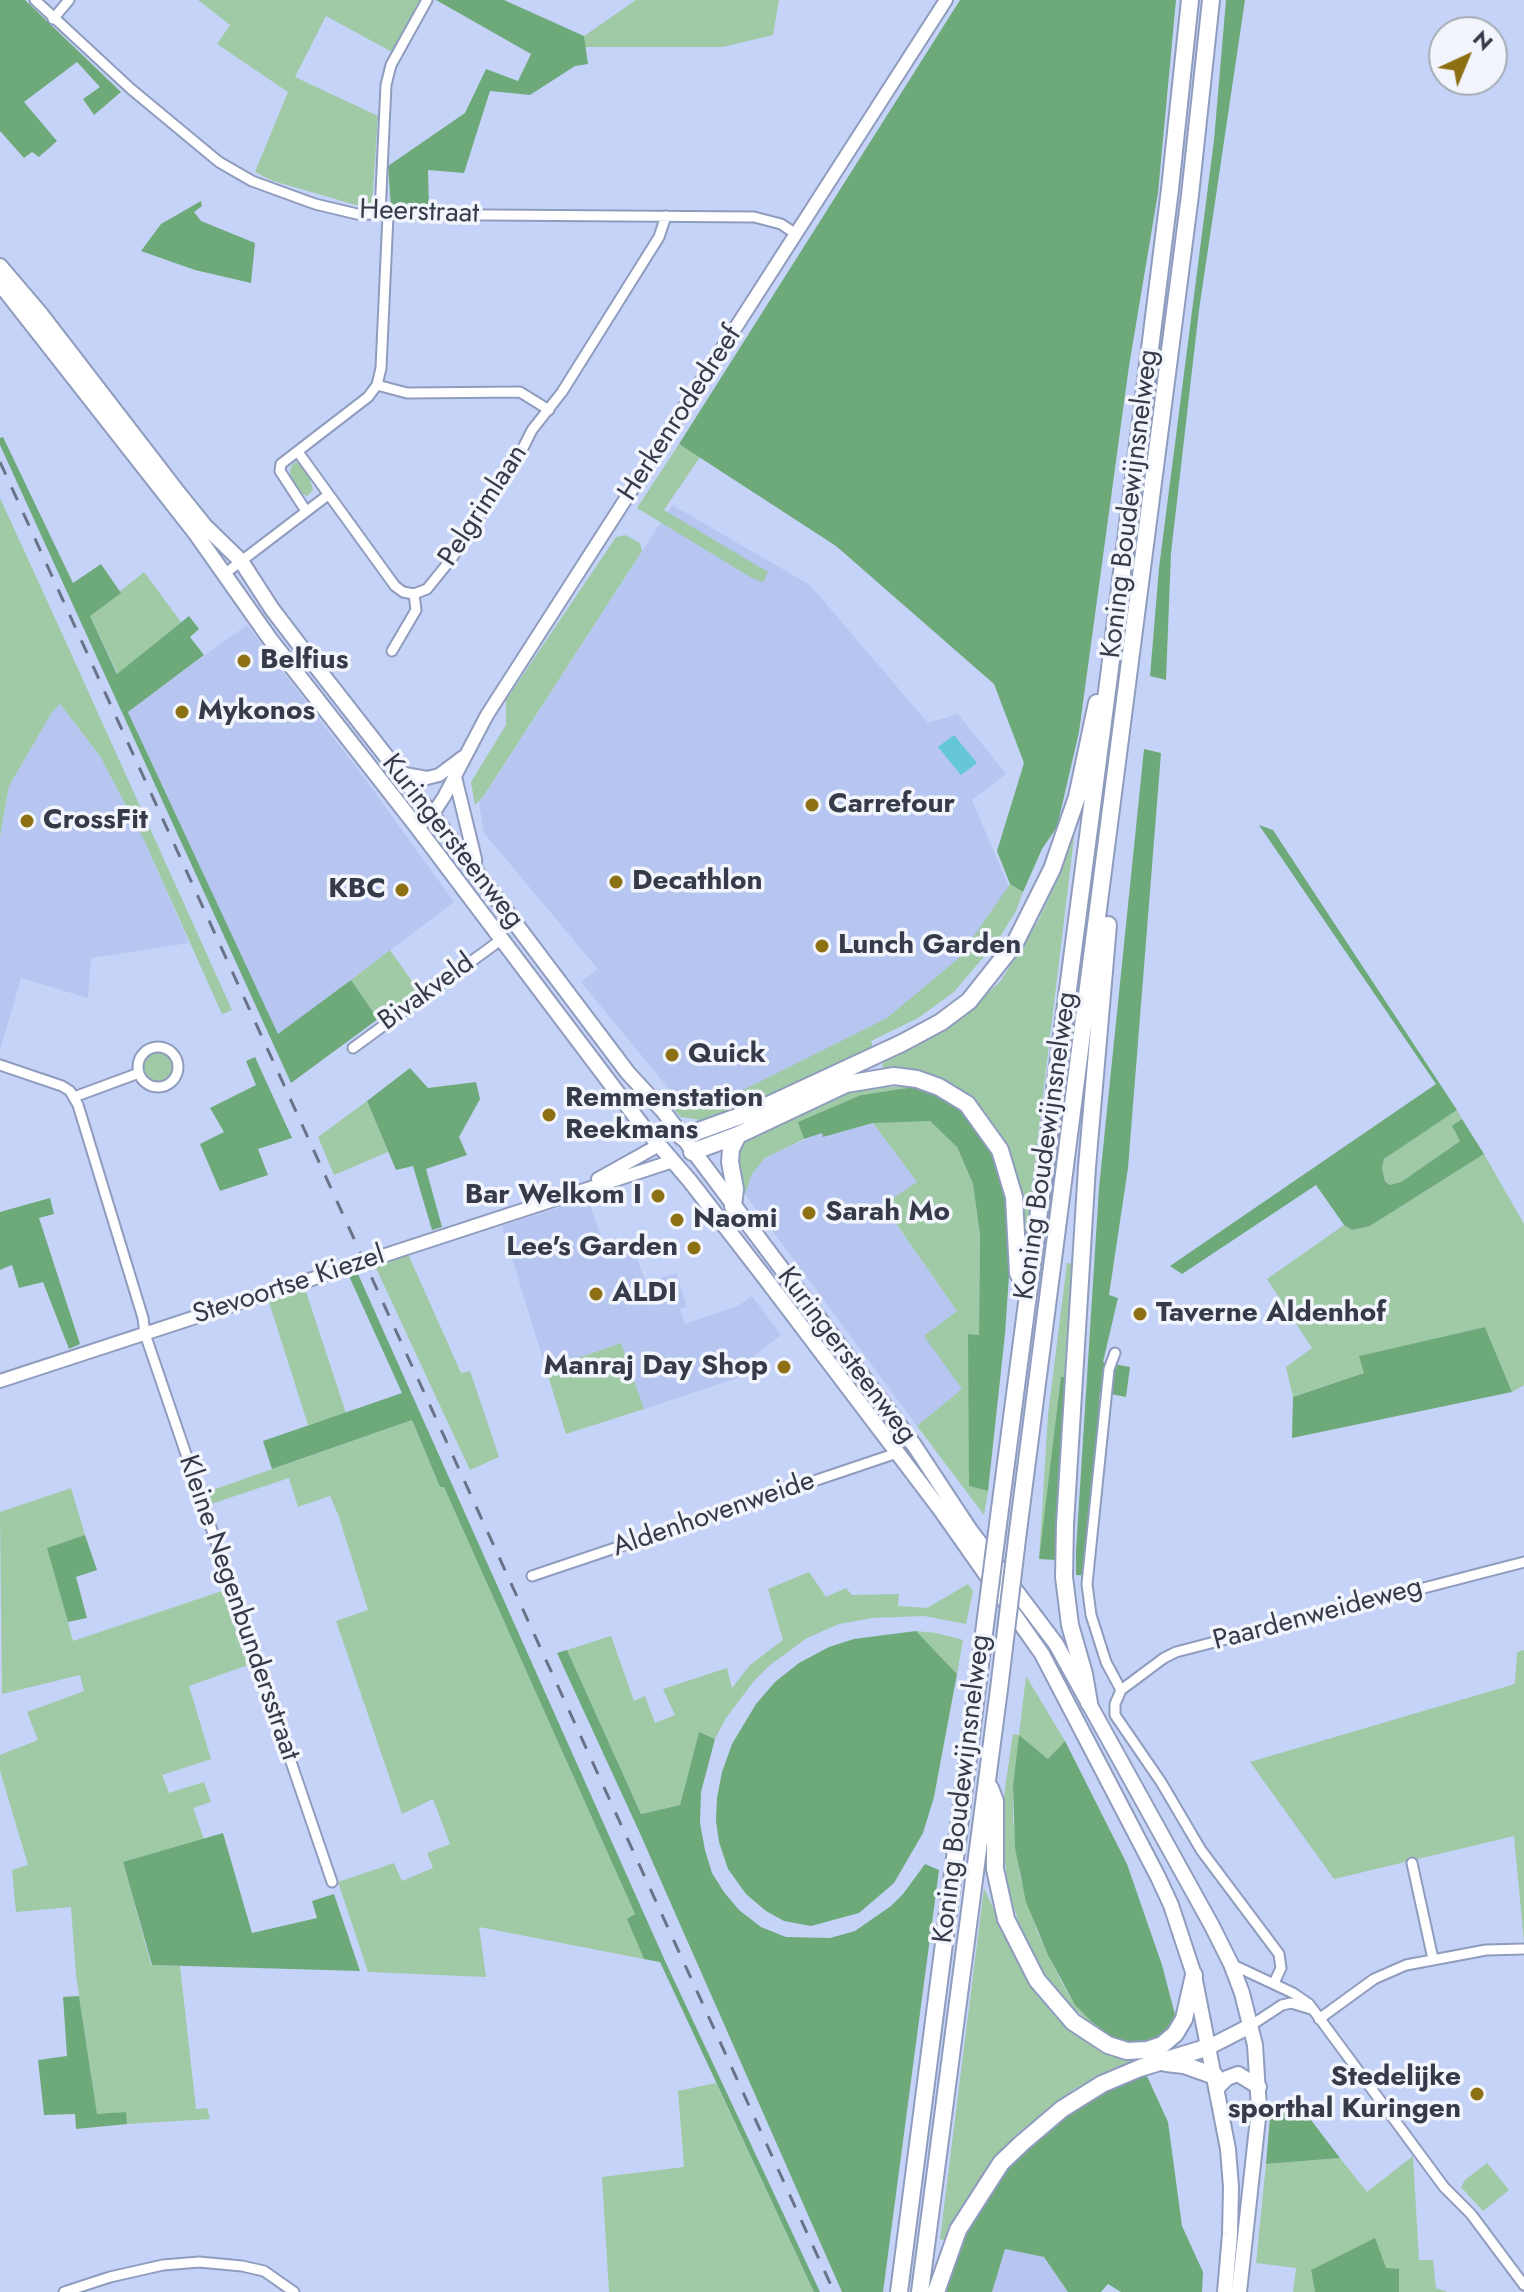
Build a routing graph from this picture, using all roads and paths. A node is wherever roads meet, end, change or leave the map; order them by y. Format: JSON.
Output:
{"nodes":[{"id":1,"x":35,"y":0,"type":"edge"},
{"id":2,"x":69,"y":0,"type":"edge"},
{"id":3,"x":427,"y":0,"type":"edge"},
{"id":4,"x":946,"y":0,"type":"edge"},
{"id":5,"x":1190,"y":0,"type":"edge"},
{"id":6,"x":1211,"y":0,"type":"edge"},
{"id":7,"x":53,"y":19,"type":"junction"},
{"id":8,"x":384,"y":214,"type":"junction"},
{"id":9,"x":666,"y":216,"type":"junction"},
{"id":10,"x":796,"y":234,"type":"junction"},
{"id":11,"x":0,"y":266,"type":"edge"},
{"id":12,"x":0,"y":284,"type":"edge"},
{"id":13,"x":377,"y":385,"type":"junction"},
{"id":14,"x":549,"y":410,"type":"junction"},
{"id":15,"x":136,"y":450,"type":"junction"},
{"id":16,"x":298,"y":452,"type":"junction"},
{"id":17,"x":328,"y":495,"type":"junction"},
{"id":18,"x":306,"y":511,"type":"junction"},
{"id":19,"x":241,"y":561,"type":"junction"},
{"id":20,"x":223,"y":575,"type":"junction"},
{"id":21,"x":414,"y":594,"type":"junction"},
{"id":22,"x":392,"y":651,"type":"dead end"},
{"id":23,"x":1109,"y":676,"type":"junction"},
{"id":24,"x":466,"y":755,"type":"junction"},
{"id":25,"x":399,"y":773,"type":"junction"},
{"id":26,"x":455,"y":777,"type":"junction"},
{"id":27,"x":432,"y":815,"type":"junction"},
{"id":28,"x":417,"y":827,"type":"junction"},
{"id":29,"x":475,"y":870,"type":"junction"},
{"id":30,"x":1101,"y":899,"type":"junction"},
{"id":31,"x":502,"y":939,"type":"junction"},
{"id":32,"x":353,"y":1048,"type":"dead end"},
{"id":33,"x":0,"y":1065,"type":"edge"},
{"id":34,"x":139,"y":1073,"type":"junction"},
{"id":35,"x":74,"y":1097,"type":"junction"},
{"id":36,"x":738,"y":1135,"type":"junction"},
{"id":37,"x":682,"y":1137,"type":"junction"},
{"id":38,"x":659,"y":1145,"type":"junction"},
{"id":39,"x":692,"y":1152,"type":"junction"},
{"id":40,"x":673,"y":1161,"type":"junction"},
{"id":41,"x":578,"y":1191,"type":"junction"},
{"id":42,"x":733,"y":1206,"type":"junction"},
{"id":43,"x":1028,"y":1291,"type":"junction"},
{"id":44,"x":145,"y":1334,"type":"junction"},
{"id":45,"x":1115,"y":1353,"type":"dead end"},
{"id":46,"x":0,"y":1381,"type":"edge"},
{"id":47,"x":897,"y":1453,"type":"junction"},
{"id":48,"x":1524,"y":1562,"type":"edge"},
{"id":49,"x":532,"y":1576,"type":"dead end"},
{"id":50,"x":1121,"y":1690,"type":"junction"},
{"id":51,"x":1089,"y":1703,"type":"junction"},
{"id":52,"x":987,"y":1779,"type":"junction"},
{"id":53,"x":1412,"y":1863,"type":"dead end"},
{"id":54,"x":332,"y":1882,"type":"dead end"},
{"id":55,"x":1524,"y":1949,"type":"edge"},
{"id":56,"x":1433,"y":1959,"type":"junction"},
{"id":57,"x":1231,"y":1964,"type":"junction"},
{"id":58,"x":1194,"y":1975,"type":"junction"},
{"id":59,"x":1274,"y":1983,"type":"junction"},
{"id":60,"x":1311,"y":2009,"type":"junction"},
{"id":61,"x":1319,"y":2019,"type":"junction"},
{"id":62,"x":1250,"y":2026,"type":"junction"},
{"id":63,"x":1209,"y":2047,"type":"junction"},
{"id":64,"x":1160,"y":2062,"type":"junction"},
{"id":65,"x":1216,"y":2082,"type":"junction"},
{"id":66,"x":1259,"y":2087,"type":"junction"},
{"id":67,"x":1524,"y":2285,"type":"edge"},
{"id":68,"x":64,"y":2292,"type":"edge"},
{"id":69,"x":294,"y":2292,"type":"edge"},
{"id":70,"x":899,"y":2292,"type":"edge"},
{"id":71,"x":920,"y":2292,"type":"edge"},
{"id":72,"x":936,"y":2292,"type":"edge"},
{"id":73,"x":1225,"y":2292,"type":"edge"},
{"id":74,"x":1239,"y":2292,"type":"edge"}],
"edges":[{"from":1,"to":7,"type":"street","name":"Heerstraat"},
{"from":2,"to":7,"type":"street"},
{"from":3,"to":8,"type":"street"},
{"from":4,"to":10,"type":"main road","name":"Herkenrodedreef"},
{"from":5,"to":23,"type":"highway","name":"Koning Boudewijnsnelweg"},
{"from":6,"to":30,"type":"highway","name":"Koning Boudewijnsnelweg"},
{"from":7,"to":8,"type":"street","name":"Heerstraat"},
{"from":8,"to":9,"type":"street","name":"Heerstraat"},
{"from":8,"to":13,"type":"street"},
{"from":9,"to":10,"type":"street","name":"Heerstraat"},
{"from":9,"to":14,"type":"street","name":"Pelgrimlaan"},
{"from":10,"to":24,"type":"main road","name":"Herkenrodedreef"},
{"from":11,"to":15,"type":"main road"},
{"from":12,"to":15,"type":"main road"},
{"from":13,"to":14,"type":"street"},
{"from":13,"to":16,"type":"street"},
{"from":14,"to":21,"type":"street","name":"Pelgrimlaan"},
{"from":15,"to":19,"type":"main road","name":"Kuringersteenweg"},
{"from":15,"to":20,"type":"main road","name":"Kuringersteenweg"},
{"from":16,"to":17,"type":"street"},
{"from":16,"to":18,"type":"street"},
{"from":17,"to":18,"type":"street"},
{"from":17,"to":21,"type":"street"},
{"from":18,"to":19,"type":"street"},
{"from":19,"to":20,"type":"street"},
{"from":19,"to":25,"type":"main road","name":"Kuringersteenweg"},
{"from":20,"to":28,"type":"main road","name":"Kuringersteenweg"},
{"from":21,"to":22,"type":"street"},
{"from":23,"to":37,"type":"highway"},
{"from":23,"to":43,"type":"highway","name":"Koning Boudewijnsnelweg"},
{"from":24,"to":25,"type":"main road"},
{"from":24,"to":26,"type":"main road","name":"Herkenrodedreef"},
{"from":25,"to":27,"type":"main road","name":"Kuringersteenweg"},
{"from":26,"to":27,"type":"main road","name":"Herkenrodedreef"},
{"from":26,"to":29,"type":"main road"},
{"from":27,"to":28,"type":"main road","name":"Herkenrodedreef"},
{"from":27,"to":29,"type":"main road","name":"Kuringersteenweg"},
{"from":28,"to":31,"type":"main road","name":"Kuringersteenweg"},
{"from":29,"to":37,"type":"main road","name":"Kuringersteenweg"},
{"from":30,"to":51,"type":"highway"},
{"from":30,"to":52,"type":"highway","name":"Koning Boudewijnsnelweg","bridge":true},
{"from":31,"to":32,"type":"street","name":"Bivakveld"},
{"from":31,"to":38,"type":"main road","name":"Kuringersteenweg"},
{"from":33,"to":35,"type":"street"},
{"from":34,"to":34,"type":"street"},
{"from":34,"to":35,"type":"street"},
{"from":35,"to":44,"type":"street","name":"Kleine Negenbundersstraat"},
{"from":36,"to":39,"type":"highway"},
{"from":36,"to":42,"type":"highway"},
{"from":36,"to":43,"type":"highway"},
{"from":37,"to":38,"type":"main road","name":"Stevoortse Kiezel"},
{"from":37,"to":39,"type":"main road","name":"Kuringersteenweg"},
{"from":38,"to":40,"type":"main road","name":"Kuringersteenweg"},
{"from":38,"to":41,"type":"main road","name":"Stevoortse Kiezel"},
{"from":39,"to":40,"type":"main road","name":"Stevoortse Kiezel"},
{"from":39,"to":42,"type":"main road","name":"Kuringersteenweg"},
{"from":40,"to":41,"type":"main road","name":"Stevoortse Kiezel"},
{"from":40,"to":47,"type":"main road","name":"Kuringersteenweg"},
{"from":41,"to":44,"type":"main road","name":"Stevoortse Kiezel"},
{"from":42,"to":51,"type":"main road","name":"Kuringersteenweg"},
{"from":43,"to":70,"type":"highway","name":"Koning Boudewijnsnelweg","bridge":true},
{"from":44,"to":46,"type":"main road","name":"Stevoortse Kiezel"},
{"from":44,"to":54,"type":"street","name":"Kleine Negenbundersstraat"},
{"from":45,"to":50,"type":"street"},
{"from":47,"to":49,"type":"street","name":"Aldenhovenweide"},
{"from":47,"to":58,"type":"main road","name":"Kuringersteenweg"},
{"from":48,"to":50,"type":"street","name":"Paardenweideweg"},
{"from":50,"to":59,"type":"street"},
{"from":51,"to":57,"type":"main road","name":"Kuringersteenweg"},
{"from":52,"to":58,"type":"highway"},
{"from":52,"to":71,"type":"highway","name":"Koning Boudewijnsnelweg"},
{"from":53,"to":56,"type":"street"},
{"from":55,"to":56,"type":"street"},
{"from":56,"to":61,"type":"street"},
{"from":57,"to":59,"type":"street"},
{"from":57,"to":62,"type":"main road","name":"Kuringersteenweg"},
{"from":58,"to":63,"type":"main road","name":"Kuringersteenweg"},
{"from":59,"to":60,"type":"street"},
{"from":60,"to":61,"type":"street"},
{"from":60,"to":62,"type":"street"},
{"from":61,"to":67,"type":"street"},
{"from":62,"to":63,"type":"main road"},
{"from":62,"to":66,"type":"main road","name":"Kuringersteenweg"},
{"from":63,"to":64,"type":"highway"},
{"from":63,"to":65,"type":"main road","name":"Kuringersteenweg"},
{"from":64,"to":65,"type":"highway"},
{"from":64,"to":72,"type":"highway"},
{"from":65,"to":66,"type":"main road"},
{"from":65,"to":73,"type":"main road","name":"Kuringersteenweg"},
{"from":66,"to":74,"type":"main road","name":"Kuringersteenweg"},
{"from":68,"to":69,"type":"street"}]}
